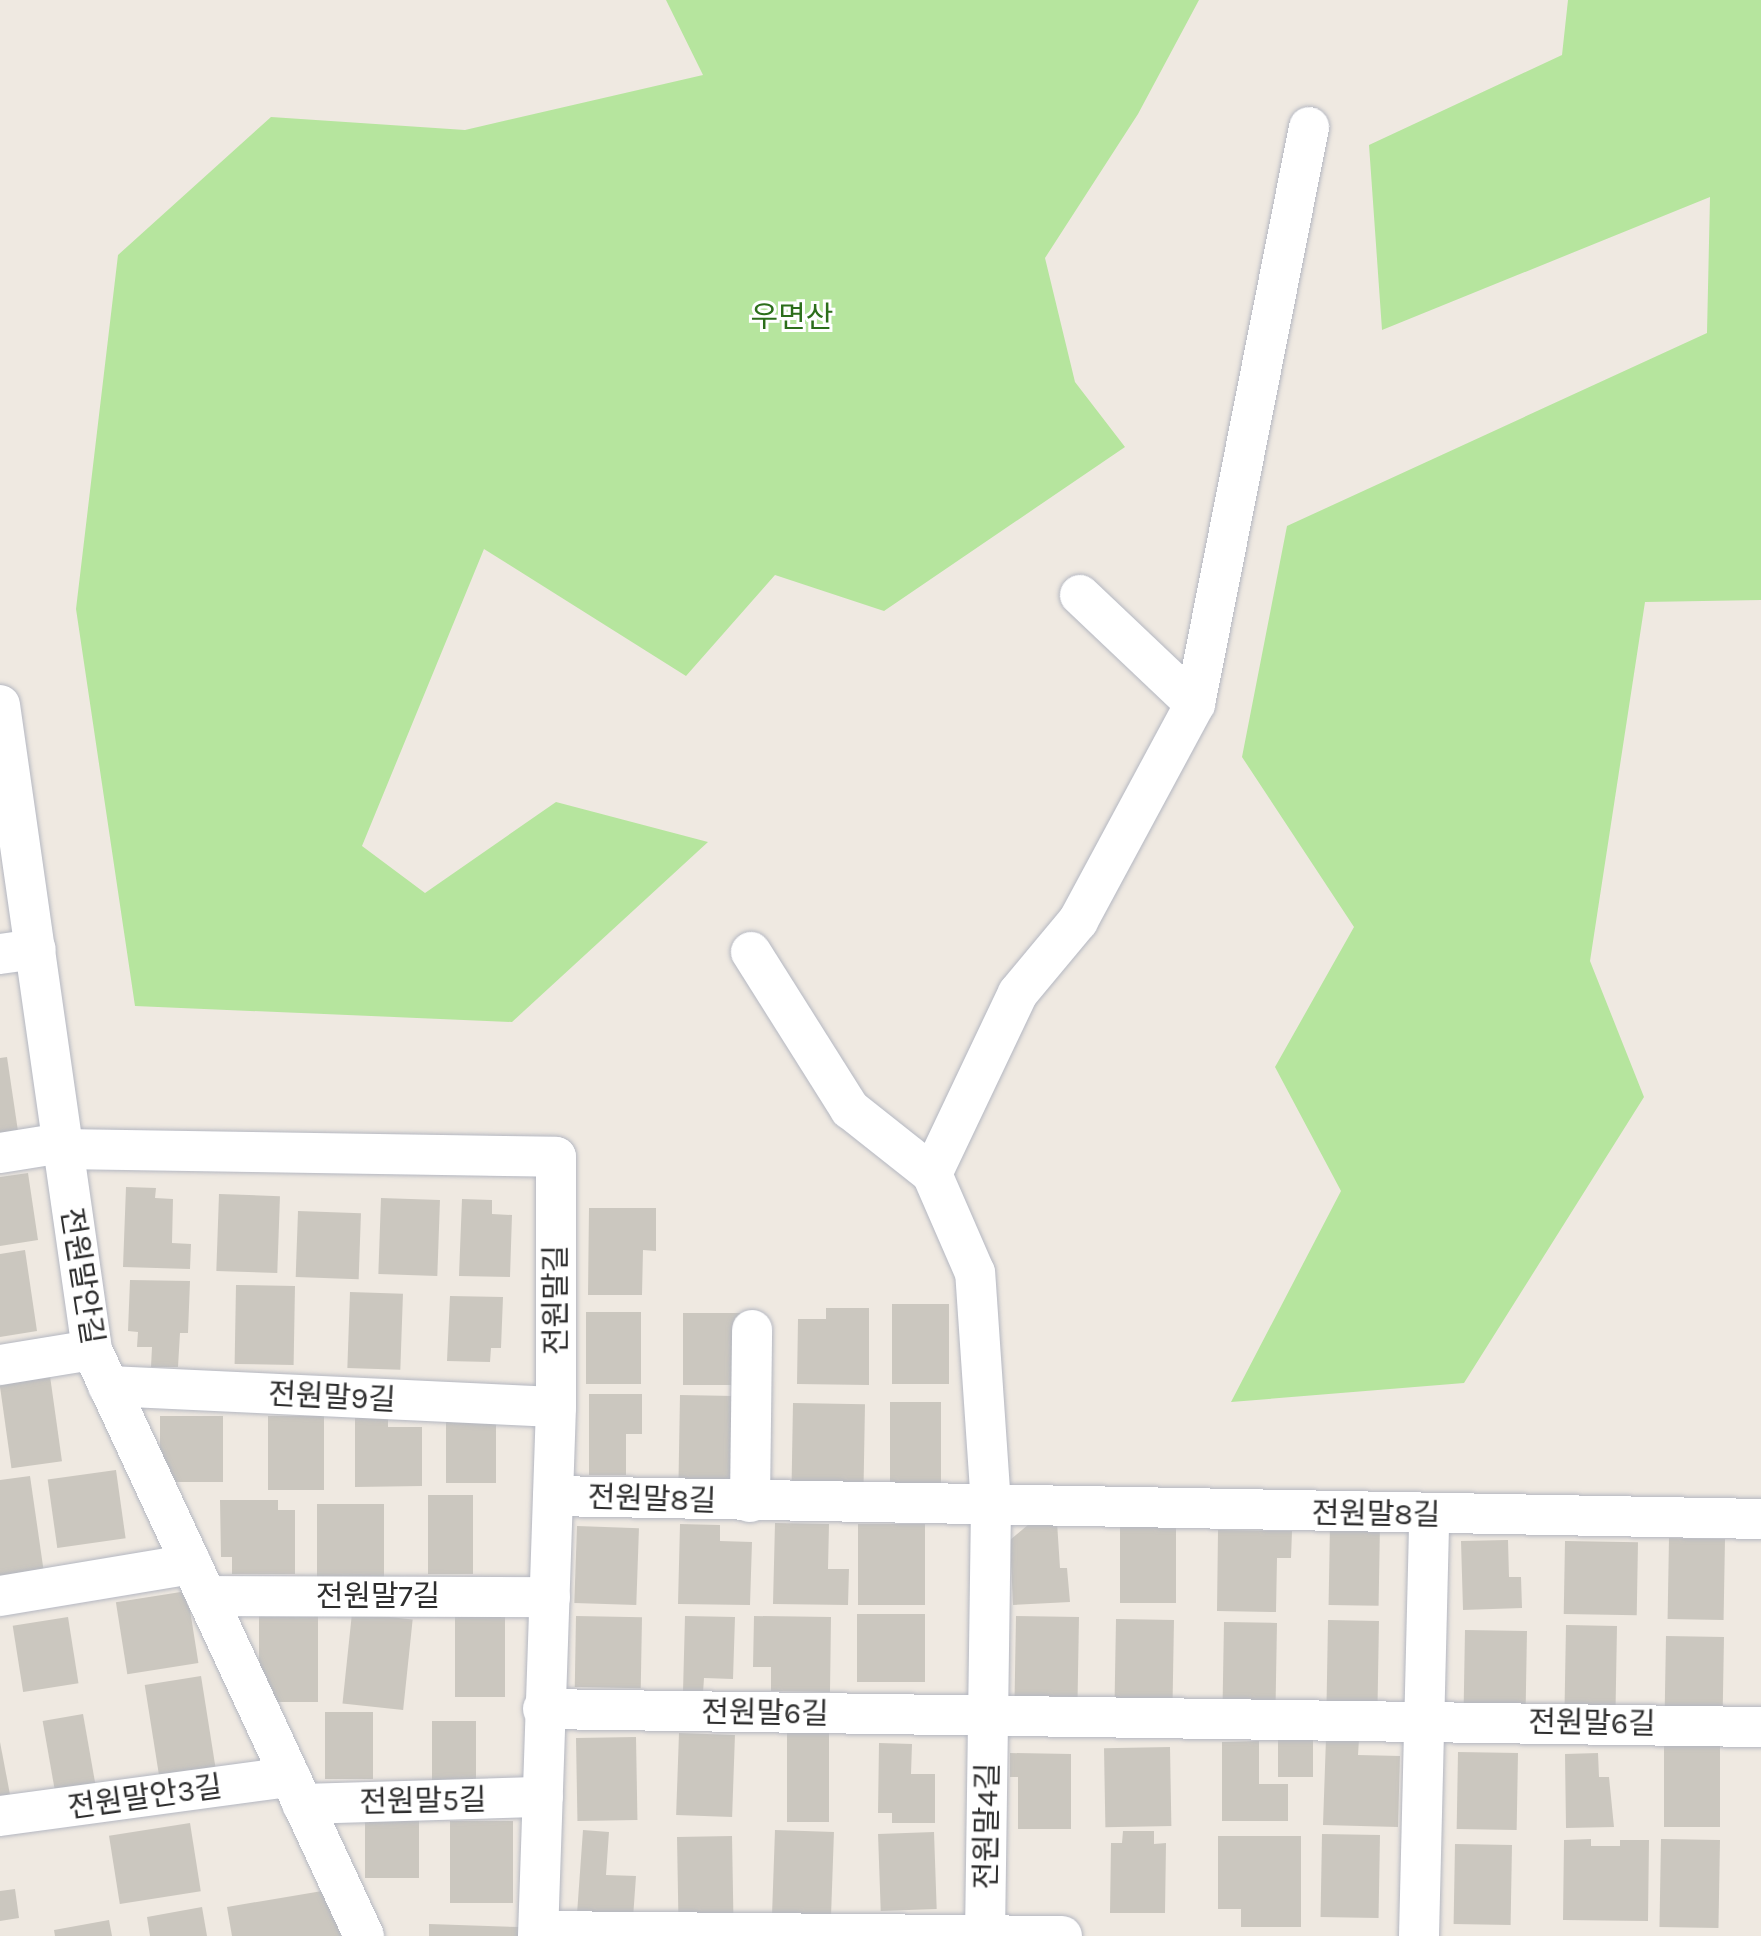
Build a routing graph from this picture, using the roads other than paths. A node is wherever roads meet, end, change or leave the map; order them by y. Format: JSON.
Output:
{"nodes":[{"id":1,"x":1309,"y":127,"type":"dead end"},
{"id":2,"x":1080,"y":595,"type":"dead end"},
{"id":3,"x":1195,"y":704,"type":"junction"},
{"id":4,"x":3,"y":730,"type":"edge"},
{"id":5,"x":18,"y":951,"type":"edge"},
{"id":6,"x":751,"y":952,"type":"dead end"},
{"id":7,"x":62,"y":1146,"type":"junction"},
{"id":8,"x":0,"y":1153,"type":"edge"},
{"id":9,"x":932,"y":1174,"type":"junction"},
{"id":10,"x":752,"y":1330,"type":"dead end"},
{"id":11,"x":92,"y":1350,"type":"junction"},
{"id":12,"x":0,"y":1365,"type":"edge"},
{"id":13,"x":108,"y":1386,"type":"junction"},
{"id":14,"x":556,"y":1407,"type":"junction"},
{"id":15,"x":553,"y":1496,"type":"junction"},
{"id":16,"x":750,"y":1502,"type":"junction"},
{"id":17,"x":991,"y":1505,"type":"junction"},
{"id":18,"x":1429,"y":1515,"type":"junction"},
{"id":19,"x":1761,"y":1519,"type":"edge"},
{"id":20,"x":198,"y":1580,"type":"junction"},
{"id":21,"x":0,"y":1596,"type":"edge"},
{"id":22,"x":550,"y":1597,"type":"junction"},
{"id":23,"x":543,"y":1709,"type":"junction"},
{"id":24,"x":988,"y":1717,"type":"junction"},
{"id":25,"x":1423,"y":1720,"type":"junction"},
{"id":26,"x":1761,"y":1727,"type":"edge"},
{"id":27,"x":296,"y":1790,"type":"junction"},
{"id":28,"x":543,"y":1797,"type":"junction"},
{"id":29,"x":0,"y":1816,"type":"edge"},
{"id":30,"x":539,"y":1933,"type":"edge"},
{"id":31,"x":364,"y":1936,"type":"edge"},
{"id":32,"x":985,"y":1936,"type":"edge"},
{"id":33,"x":1062,"y":1936,"type":"edge"},
{"id":34,"x":1419,"y":1936,"type":"edge"}],
"edges":[{"from":1,"to":3,"type":"street"},
{"from":2,"to":3,"type":"street"},
{"from":3,"to":9,"type":"street"},
{"from":4,"to":5,"type":"street","name":"전원말안길"},
{"from":5,"to":7,"type":"street","name":"전원말안길"},
{"from":6,"to":9,"type":"street"},
{"from":7,"to":8,"type":"street"},
{"from":7,"to":11,"type":"street","name":"전원말안길"},
{"from":7,"to":14,"type":"street","name":"전원말길"},
{"from":9,"to":17,"type":"street"},
{"from":10,"to":16,"type":"street","name":"전원말8길"},
{"from":11,"to":12,"type":"street"},
{"from":11,"to":13,"type":"street","name":"전원말안길"},
{"from":13,"to":14,"type":"street","name":"전원말9길"},
{"from":13,"to":20,"type":"street","name":"전원말안길"},
{"from":14,"to":15,"type":"street","name":"전원말길"},
{"from":15,"to":16,"type":"street","name":"전원말8길"},
{"from":15,"to":22,"type":"street","name":"전원말길"},
{"from":16,"to":17,"type":"street","name":"전원말8길"},
{"from":17,"to":18,"type":"street","name":"전원말8길"},
{"from":17,"to":24,"type":"street"},
{"from":18,"to":19,"type":"street","name":"전원말8길"},
{"from":18,"to":25,"type":"street"},
{"from":20,"to":21,"type":"street","name":"전원말7길"},
{"from":20,"to":22,"type":"street","name":"전원말7길"},
{"from":20,"to":27,"type":"street","name":"전원말안길"},
{"from":22,"to":23,"type":"street","name":"전원말길"},
{"from":23,"to":24,"type":"street","name":"전원말6길"},
{"from":23,"to":28,"type":"street","name":"전원말길"},
{"from":24,"to":25,"type":"street","name":"전원말6길"},
{"from":24,"to":32,"type":"street","name":"전원말4길"},
{"from":25,"to":26,"type":"street","name":"전원말6길"},
{"from":25,"to":34,"type":"street"},
{"from":27,"to":28,"type":"street","name":"전원말5길"},
{"from":27,"to":29,"type":"street","name":"전원말안3길"},
{"from":27,"to":31,"type":"street","name":"전원말안길"},
{"from":28,"to":30,"type":"street","name":"전원말길"},
{"from":30,"to":32,"type":"street"},
{"from":32,"to":33,"type":"street"}]}
